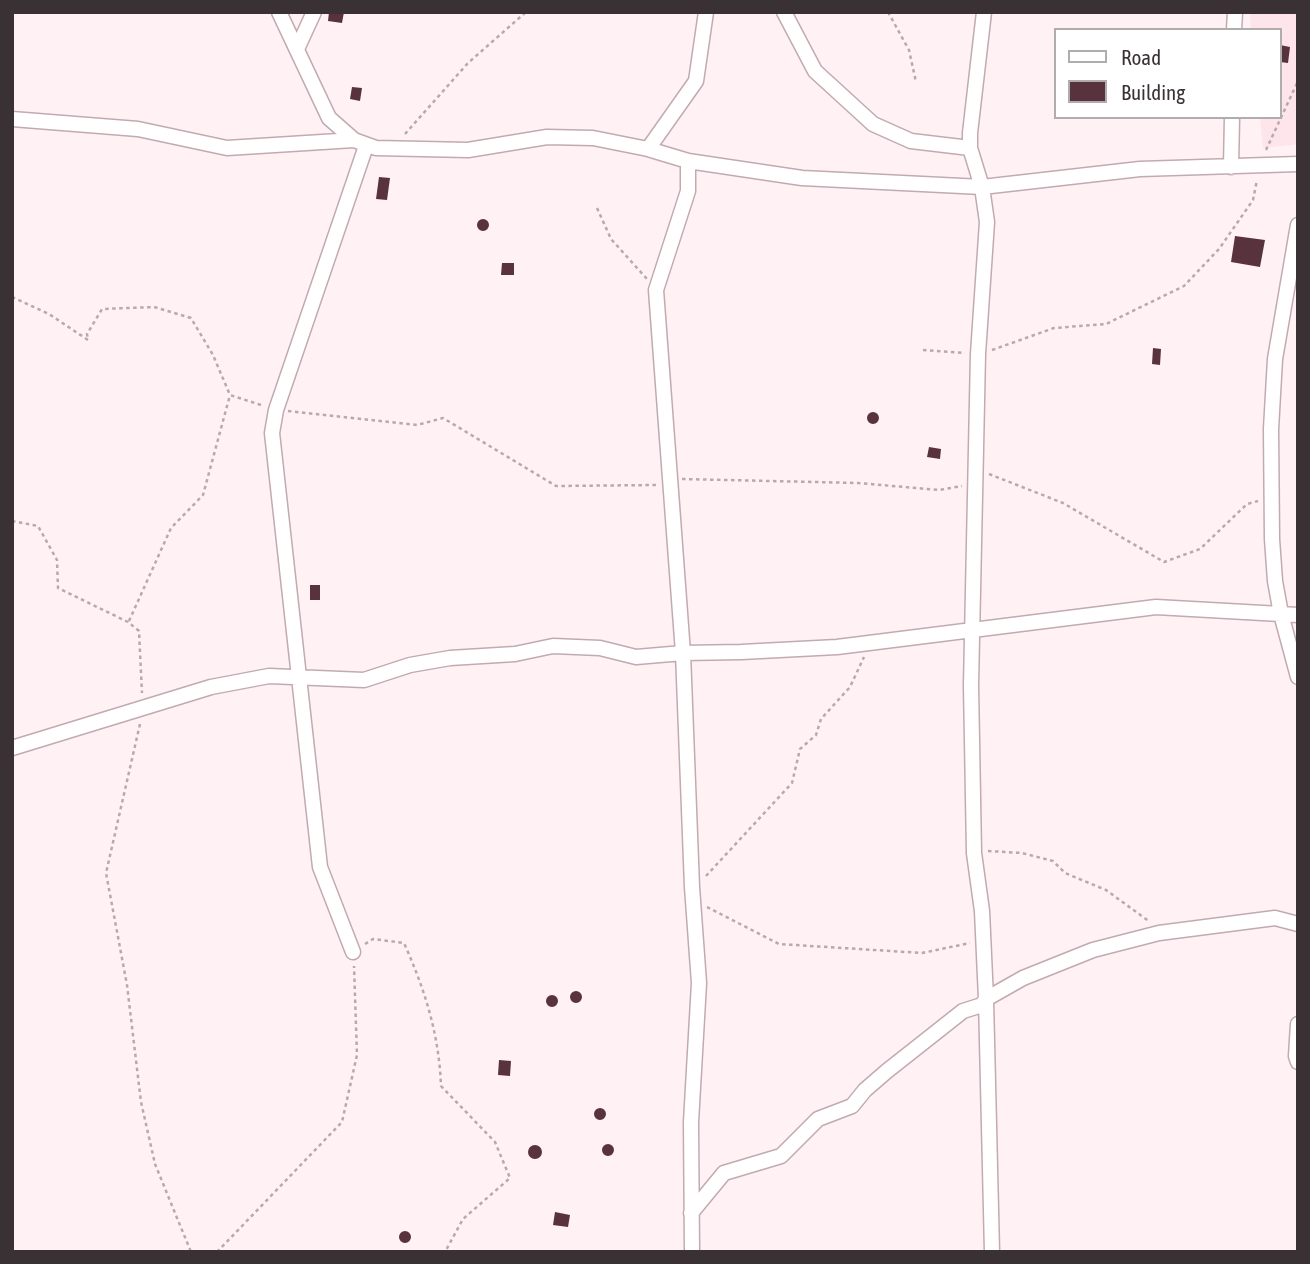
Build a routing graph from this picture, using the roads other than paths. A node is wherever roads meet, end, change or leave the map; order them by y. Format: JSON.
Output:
{"nodes":[{"id":1,"x":279,"y":12,"type":"edge"},
{"id":2,"x":314,"y":12,"type":"edge"},
{"id":3,"x":706,"y":12,"type":"edge"},
{"id":4,"x":784,"y":12,"type":"edge"},
{"id":5,"x":984,"y":12,"type":"edge"},
{"id":6,"x":297,"y":49,"type":"junction"},
{"id":7,"x":12,"y":119,"type":"edge"},
{"id":8,"x":1232,"y":119,"type":"edge"},
{"id":9,"x":360,"y":143,"type":"junction"},
{"id":10,"x":970,"y":148,"type":"junction"},
{"id":11,"x":648,"y":149,"type":"junction"},
{"id":12,"x":688,"y":161,"type":"junction"},
{"id":13,"x":1298,"y":164,"type":"edge"},
{"id":14,"x":1231,"y":167,"type":"junction"},
{"id":15,"x":982,"y":187,"type":"junction"},
{"id":16,"x":1298,"y":225,"type":"edge"},
{"id":17,"x":1280,"y":614,"type":"junction"},
{"id":18,"x":1298,"y":615,"type":"edge"},
{"id":19,"x":972,"y":629,"type":"junction"},
{"id":20,"x":683,"y":653,"type":"junction"},
{"id":21,"x":298,"y":676,"type":"junction"},
{"id":22,"x":1298,"y":677,"type":"edge"},
{"id":23,"x":12,"y":748,"type":"edge"},
{"id":24,"x":1298,"y":924,"type":"edge"},
{"id":25,"x":353,"y":953,"type":"road end"},
{"id":26,"x":986,"y":999,"type":"junction"},
{"id":27,"x":1298,"y":1024,"type":"edge"},
{"id":28,"x":1298,"y":1062,"type":"edge"},
{"id":29,"x":691,"y":1213,"type":"junction"},
{"id":30,"x":692,"y":1252,"type":"edge"},
{"id":31,"x":992,"y":1252,"type":"edge"}],
"edges":[{"from":1,"to":6,"type":"street"},
{"from":2,"to":6,"type":"street"},
{"from":3,"to":11,"type":"street"},
{"from":4,"to":10,"type":"street"},
{"from":5,"to":10,"type":"street"},
{"from":6,"to":9,"type":"street"},
{"from":7,"to":9,"type":"street"},
{"from":8,"to":14,"type":"street"},
{"from":9,"to":11,"type":"street"},
{"from":9,"to":21,"type":"street"},
{"from":10,"to":15,"type":"street"},
{"from":11,"to":12,"type":"street"},
{"from":12,"to":15,"type":"street"},
{"from":12,"to":20,"type":"street"},
{"from":13,"to":14,"type":"street"},
{"from":14,"to":15,"type":"street"},
{"from":15,"to":19,"type":"street"},
{"from":16,"to":17,"type":"street"},
{"from":17,"to":18,"type":"street"},
{"from":17,"to":19,"type":"street"},
{"from":17,"to":22,"type":"street"},
{"from":19,"to":20,"type":"street"},
{"from":19,"to":26,"type":"street"},
{"from":20,"to":21,"type":"street"},
{"from":20,"to":29,"type":"street"},
{"from":21,"to":23,"type":"street"},
{"from":21,"to":25,"type":"street"},
{"from":24,"to":26,"type":"street"},
{"from":26,"to":29,"type":"street"},
{"from":26,"to":31,"type":"street"},
{"from":27,"to":28,"type":"street"},
{"from":29,"to":30,"type":"street"}]}
